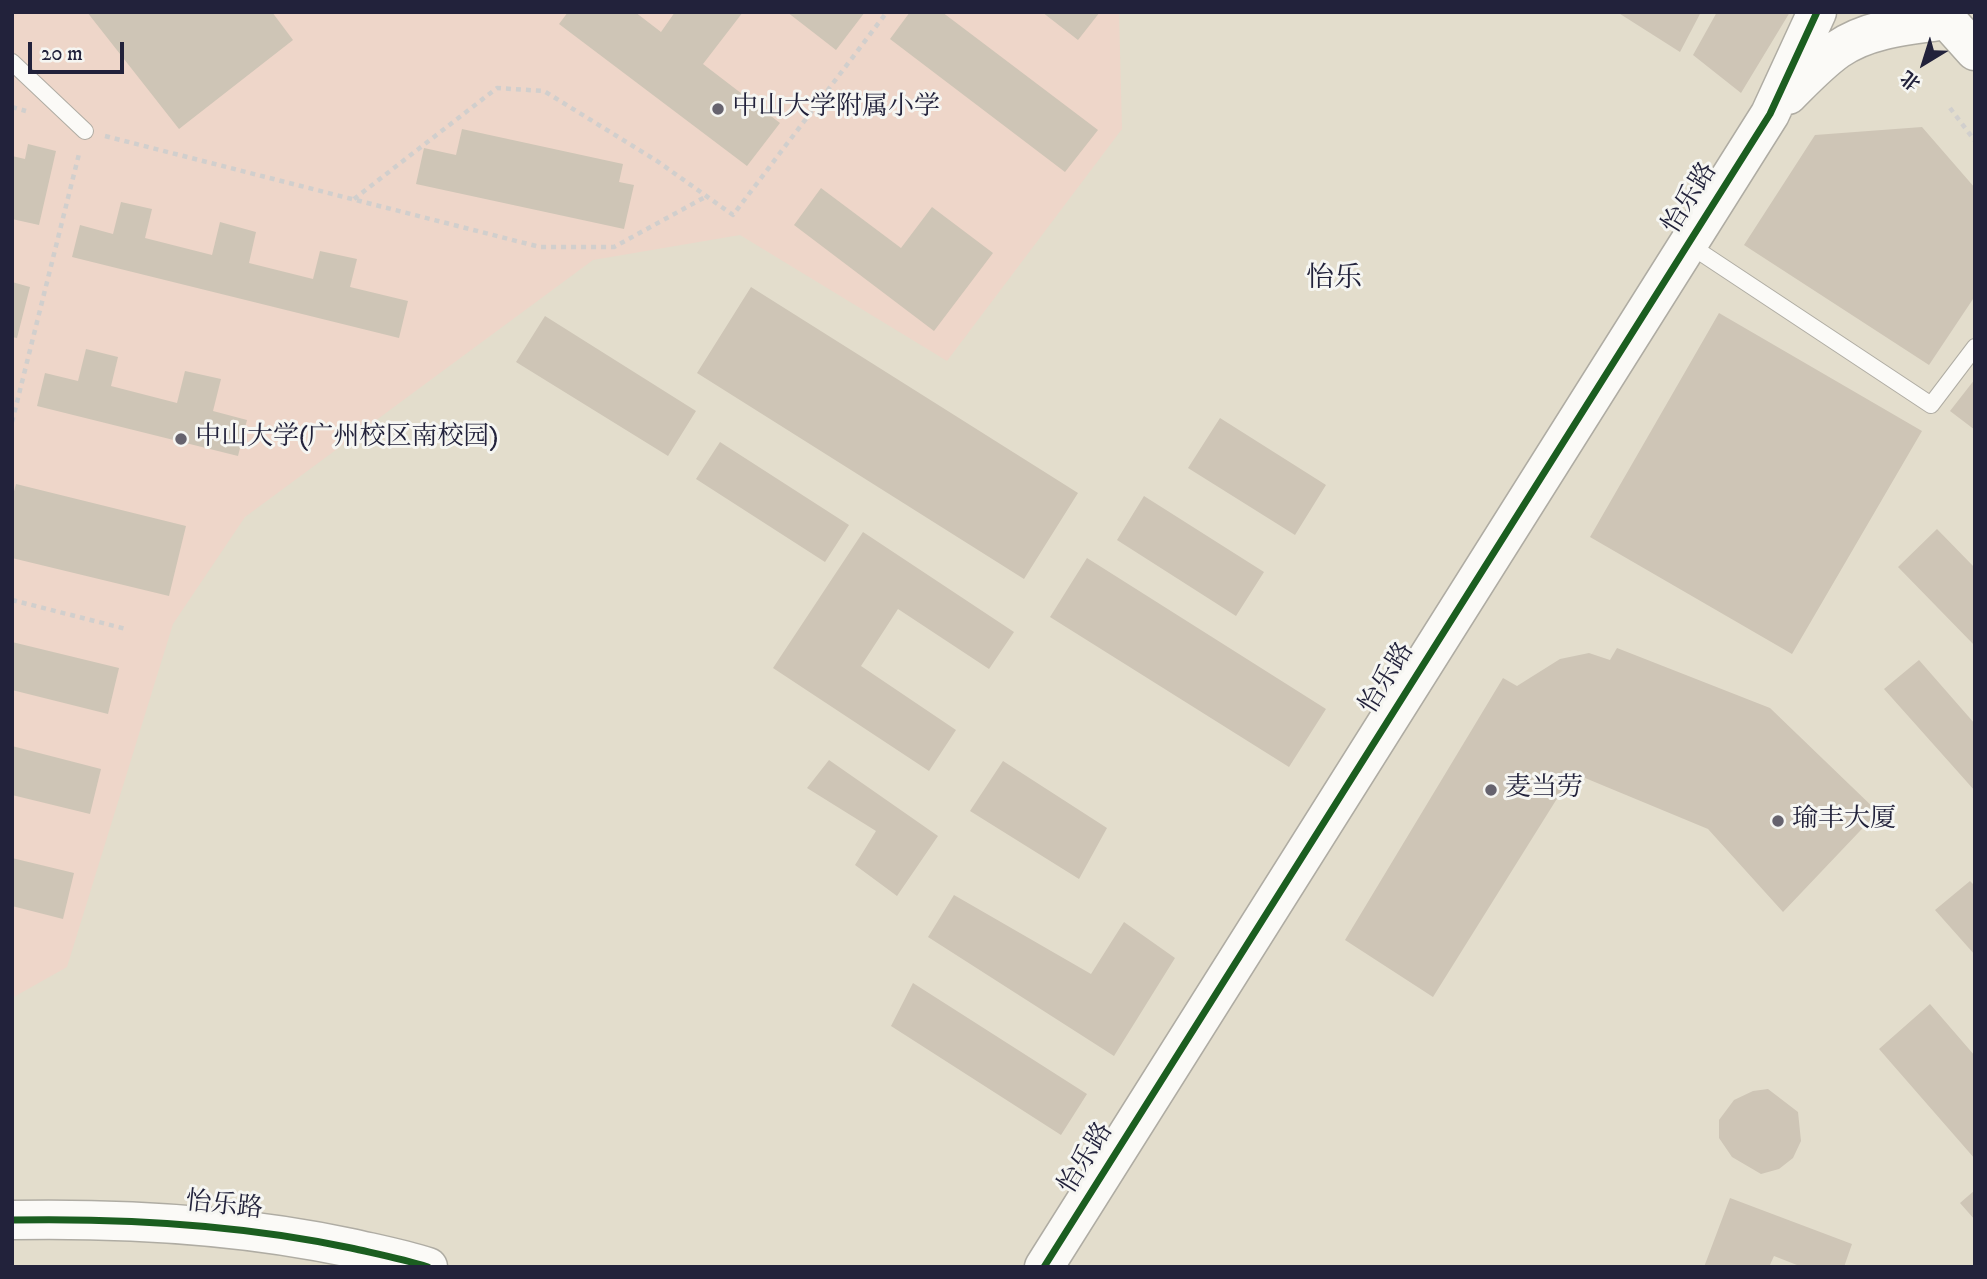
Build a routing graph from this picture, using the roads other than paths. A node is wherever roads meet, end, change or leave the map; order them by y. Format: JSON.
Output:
{"nodes":[{"id":1,"x":1817,"y":12,"type":"edge"},
{"id":2,"x":1944,"y":16,"type":"edge"},
{"id":3,"x":1975,"y":51,"type":"edge"},
{"id":4,"x":12,"y":62,"type":"edge"},
{"id":5,"x":1770,"y":114,"type":"junction"},
{"id":6,"x":85,"y":131,"type":"road end"},
{"id":7,"x":1688,"y":244,"type":"junction"},
{"id":8,"x":1975,"y":347,"type":"edge"},
{"id":9,"x":12,"y":1220,"type":"edge"},
{"id":10,"x":428,"y":1267,"type":"edge"},
{"id":11,"x":1044,"y":1267,"type":"edge"}],
"edges":[{"from":1,"to":5,"type":"street"},
{"from":2,"to":3,"type":"street"},
{"from":2,"to":5,"type":"street"},
{"from":4,"to":6,"type":"lane"},
{"from":5,"to":7,"type":"street","name":"怡乐路"},
{"from":7,"to":8,"type":"lane"},
{"from":7,"to":11,"type":"street","name":"怡乐路"},
{"from":9,"to":10,"type":"street","name":"怡乐路"}]}
